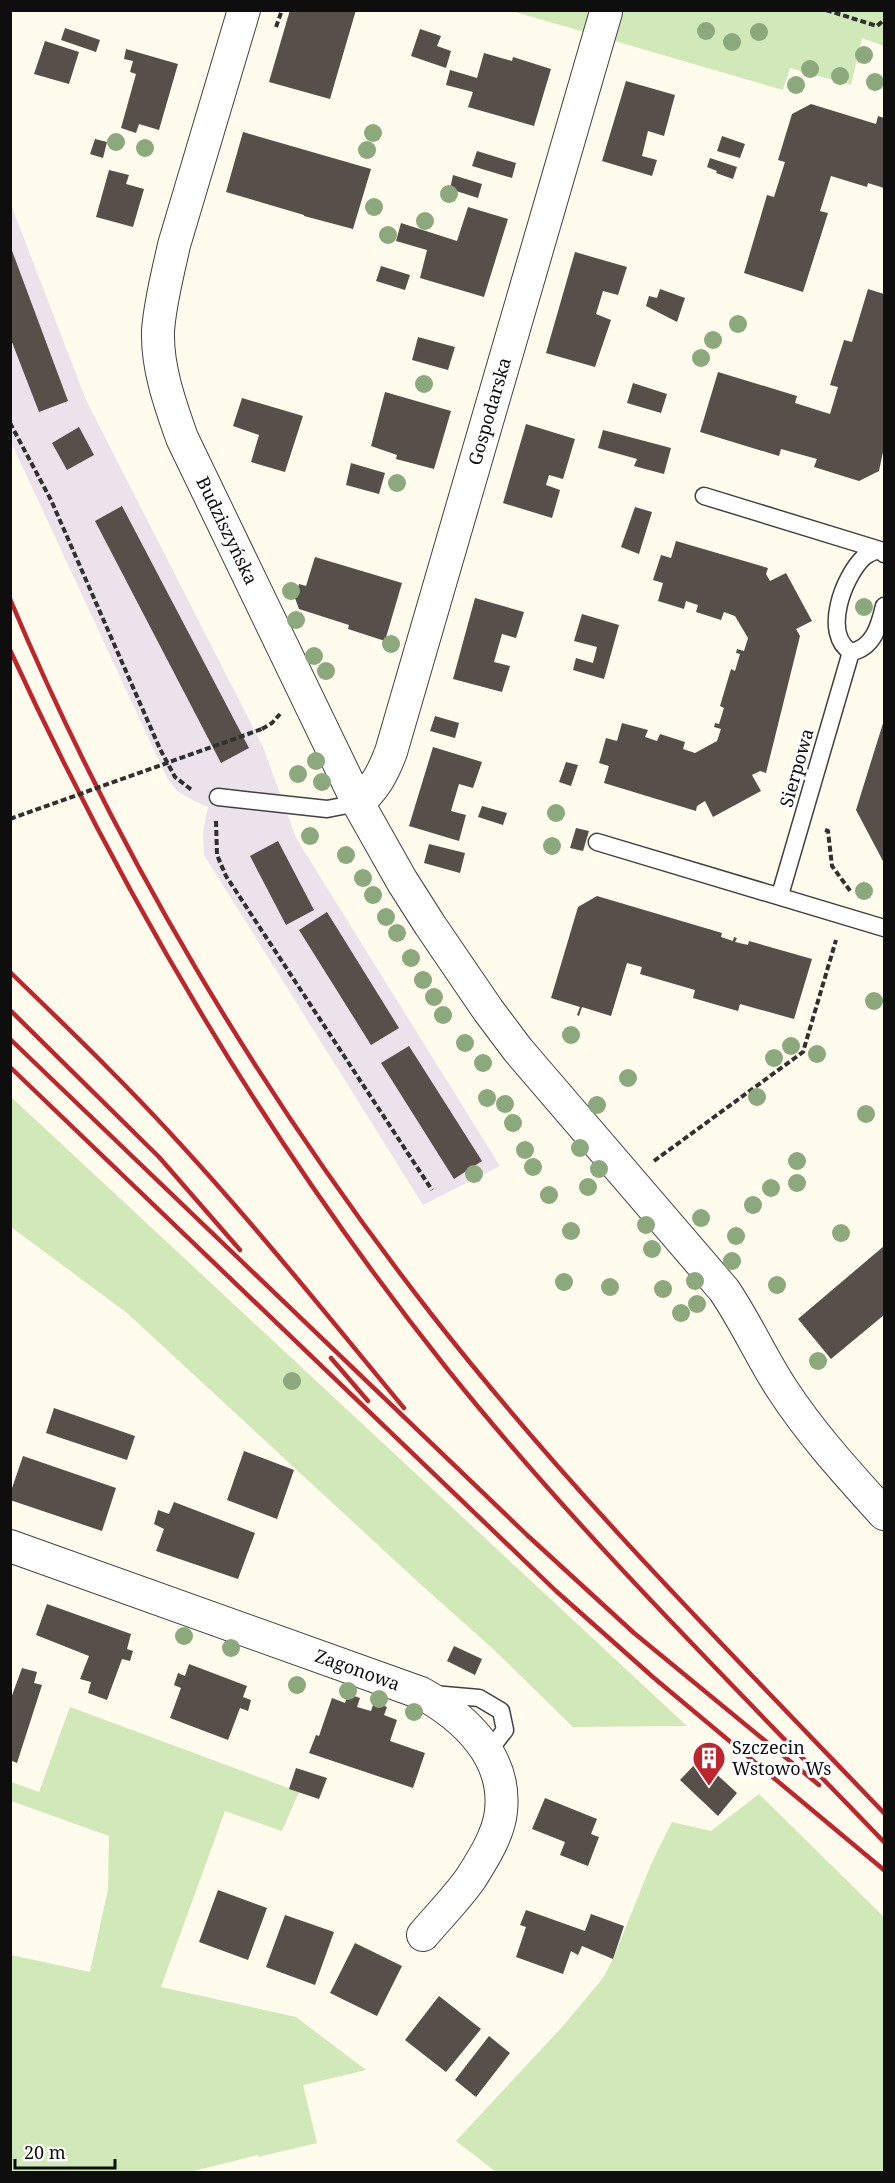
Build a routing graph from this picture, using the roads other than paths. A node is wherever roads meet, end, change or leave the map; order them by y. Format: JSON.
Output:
{"nodes":[{"id":1,"x":244,"y":10,"type":"edge"},
{"id":2,"x":606,"y":12,"type":"dead end"},
{"id":3,"x":704,"y":496,"type":"dead end"},
{"id":4,"x":883,"y":547,"type":"edge"},
{"id":5,"x":885,"y":606,"type":"edge"},
{"id":6,"x":850,"y":652,"type":"junction"},
{"id":7,"x":218,"y":797,"type":"road end"},
{"id":8,"x":358,"y":803,"type":"junction"},
{"id":9,"x":597,"y":842,"type":"dead end"},
{"id":10,"x":780,"y":895,"type":"junction"},
{"id":11,"x":885,"y":928,"type":"edge"},
{"id":12,"x":885,"y":1514,"type":"edge"},
{"id":13,"x":10,"y":1546,"type":"edge"},
{"id":14,"x":423,"y":1935,"type":"dead end"}],
"edges":[{"from":1,"to":8,"type":"street","name":"Budziszyńska"},
{"from":2,"to":8,"type":"street","name":"Gospodarska"},
{"from":3,"to":4,"type":"lane"},
{"from":4,"to":6,"type":"lane"},
{"from":5,"to":6,"type":"lane"},
{"from":6,"to":10,"type":"lane","name":"Sierpowa"},
{"from":7,"to":8,"type":"lane"},
{"from":8,"to":12,"type":"street","name":"Budziszyńska"},
{"from":9,"to":10,"type":"lane"},
{"from":10,"to":11,"type":"lane"},
{"from":13,"to":14,"type":"street","name":"Zagonowa"}]}
